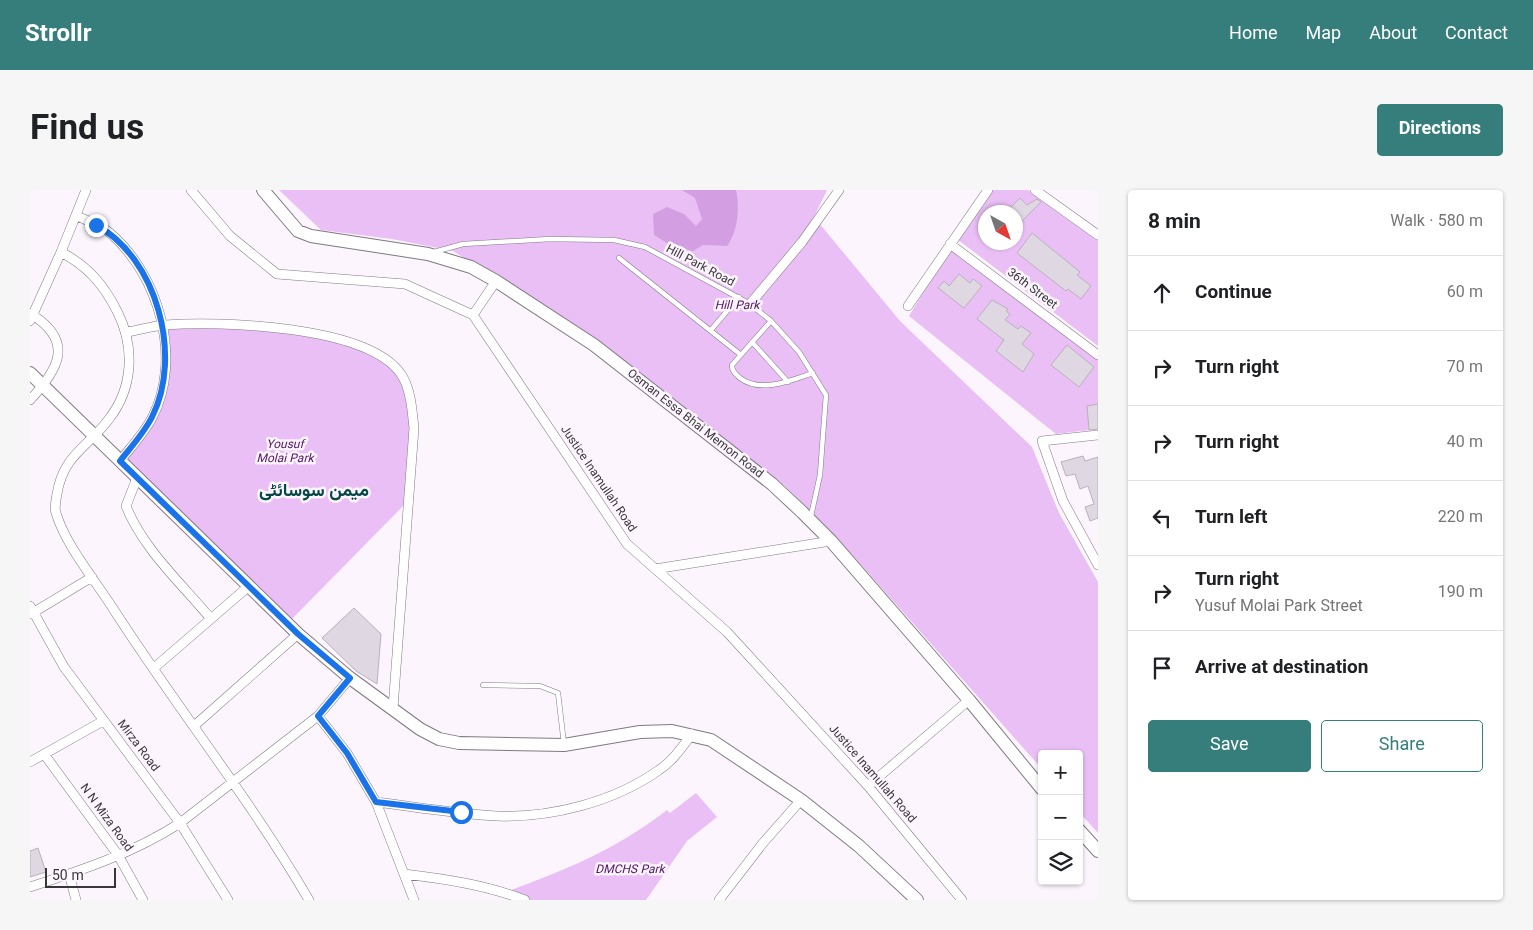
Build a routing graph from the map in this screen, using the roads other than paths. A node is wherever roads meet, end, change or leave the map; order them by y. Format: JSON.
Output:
{"nodes":[{"id":1,"x":86,"y":190,"type":"edge"},
{"id":2,"x":191,"y":190,"type":"edge"},
{"id":3,"x":263,"y":190,"type":"edge"},
{"id":4,"x":839,"y":190,"type":"edge"},
{"id":5,"x":988,"y":190,"type":"edge"},
{"id":6,"x":1035,"y":190,"type":"edge"},
{"id":7,"x":76,"y":216,"type":"junction"},
{"id":8,"x":1098,"y":235,"type":"edge"},
{"id":9,"x":950,"y":244,"type":"junction"},
{"id":10,"x":62,"y":252,"type":"junction"},
{"id":11,"x":428,"y":254,"type":"junction"},
{"id":12,"x":619,"y":258,"type":"dead end"},
{"id":13,"x":496,"y":281,"type":"junction"},
{"id":14,"x":738,"y":297,"type":"junction"},
{"id":15,"x":750,"y":304,"type":"junction"},
{"id":16,"x":908,"y":306,"type":"dead end"},
{"id":17,"x":472,"y":315,"type":"junction"},
{"id":18,"x":32,"y":318,"type":"edge"},
{"id":19,"x":771,"y":321,"type":"junction"},
{"id":20,"x":164,"y":325,"type":"junction"},
{"id":21,"x":711,"y":330,"type":"junction"},
{"id":22,"x":128,"y":332,"type":"junction"},
{"id":23,"x":752,"y":342,"type":"junction"},
{"id":24,"x":741,"y":355,"type":"junction"},
{"id":25,"x":1098,"y":355,"type":"edge"},
{"id":26,"x":30,"y":373,"type":"edge"},
{"id":27,"x":813,"y":373,"type":"junction"},
{"id":28,"x":788,"y":382,"type":"junction"},
{"id":29,"x":43,"y":386,"type":"junction"},
{"id":30,"x":30,"y":400,"type":"edge"},
{"id":31,"x":95,"y":434,"type":"junction"},
{"id":32,"x":1098,"y":435,"type":"edge"},
{"id":33,"x":120,"y":461,"type":"junction"},
{"id":34,"x":137,"y":478,"type":"junction"},
{"id":35,"x":810,"y":520,"type":"junction"},
{"id":36,"x":831,"y":541,"type":"junction"},
{"id":37,"x":1098,"y":565,"type":"edge"},
{"id":38,"x":655,"y":569,"type":"junction"},
{"id":39,"x":92,"y":577,"type":"junction"},
{"id":40,"x":249,"y":586,"type":"junction"},
{"id":41,"x":31,"y":611,"type":"edge"},
{"id":42,"x":211,"y":619,"type":"junction"},
{"id":43,"x":298,"y":634,"type":"junction"},
{"id":44,"x":154,"y":668,"type":"junction"},
{"id":45,"x":350,"y":678,"type":"junction"},
{"id":46,"x":483,"y":685,"type":"dead end"},
{"id":47,"x":969,"y":700,"type":"junction"},
{"id":48,"x":393,"y":708,"type":"junction"},
{"id":49,"x":318,"y":716,"type":"junction"},
{"id":50,"x":103,"y":721,"type":"junction"},
{"id":51,"x":194,"y":726,"type":"junction"},
{"id":52,"x":692,"y":734,"type":"junction"},
{"id":53,"x":564,"y":746,"type":"junction"},
{"id":54,"x":44,"y":754,"type":"junction"},
{"id":55,"x":30,"y":762,"type":"edge"},
{"id":56,"x":234,"y":782,"type":"junction"},
{"id":57,"x":1038,"y":784,"type":"edge"},
{"id":58,"x":868,"y":786,"type":"junction"},
{"id":59,"x":802,"y":800,"type":"junction"},
{"id":60,"x":376,"y":802,"type":"junction"},
{"id":61,"x":180,"y":823,"type":"junction"},
{"id":62,"x":1083,"y":834,"type":"edge"},
{"id":63,"x":1098,"y":851,"type":"edge"},
{"id":64,"x":118,"y":855,"type":"junction"},
{"id":65,"x":69,"y":874,"type":"junction"},
{"id":66,"x":404,"y":874,"type":"junction"},
{"id":67,"x":30,"y":887,"type":"edge"},
{"id":68,"x":76,"y":900,"type":"edge"},
{"id":69,"x":143,"y":900,"type":"edge"},
{"id":70,"x":228,"y":900,"type":"edge"},
{"id":71,"x":308,"y":900,"type":"edge"},
{"id":72,"x":414,"y":900,"type":"edge"},
{"id":73,"x":525,"y":900,"type":"edge"},
{"id":74,"x":719,"y":900,"type":"edge"},
{"id":75,"x":917,"y":900,"type":"edge"},
{"id":76,"x":962,"y":900,"type":"edge"}],
"edges":[{"from":1,"to":7,"type":"street"},
{"from":2,"to":17,"type":"street"},
{"from":3,"to":11,"type":"street","name":"Osman Essa Bhai Memon Road"},
{"from":4,"to":15,"type":"street"},
{"from":5,"to":9,"type":"street"},
{"from":6,"to":8,"type":"street"},
{"from":7,"to":10,"type":"street"},
{"from":7,"to":20,"type":"street"},
{"from":9,"to":16,"type":"street"},
{"from":9,"to":25,"type":"street","name":"36th Street"},
{"from":10,"to":18,"type":"street"},
{"from":10,"to":22,"type":"street"},
{"from":11,"to":13,"type":"street","name":"Osman Essa Bhai Memon Road"},
{"from":11,"to":14,"type":"lane","name":"Hill Park Road"},
{"from":12,"to":21,"type":"lane"},
{"from":13,"to":17,"type":"street"},
{"from":13,"to":35,"type":"street","name":"Osman Essa Bhai Memon Road"},
{"from":14,"to":15,"type":"lane","name":"Hill Park Road"},
{"from":14,"to":21,"type":"lane"},
{"from":15,"to":19,"type":"lane","name":"Hill Park Road"},
{"from":17,"to":38,"type":"street","name":"Justice Inamullah Road"},
{"from":18,"to":29,"type":"street"},
{"from":19,"to":23,"type":"lane"},
{"from":19,"to":27,"type":"lane","name":"Hill Park Road"},
{"from":20,"to":22,"type":"street"},
{"from":20,"to":33,"type":"street"},
{"from":20,"to":48,"type":"street"},
{"from":21,"to":24,"type":"lane"},
{"from":22,"to":31,"type":"street"},
{"from":23,"to":24,"type":"lane"},
{"from":23,"to":28,"type":"lane"},
{"from":24,"to":28,"type":"lane"},
{"from":26,"to":29,"type":"street"},
{"from":27,"to":28,"type":"lane"},
{"from":27,"to":35,"type":"lane","name":"Hill Park Road"},
{"from":29,"to":30,"type":"street"},
{"from":29,"to":31,"type":"street"},
{"from":31,"to":33,"type":"street"},
{"from":31,"to":39,"type":"street"},
{"from":32,"to":37,"type":"street"},
{"from":33,"to":34,"type":"street"},
{"from":34,"to":40,"type":"street"},
{"from":34,"to":42,"type":"street"},
{"from":35,"to":36,"type":"street","name":"Osman Essa Bhai Memon Road"},
{"from":36,"to":38,"type":"street"},
{"from":36,"to":47,"type":"street","name":"Osman Essa Bhai Memon Road"},
{"from":38,"to":58,"type":"street","name":"Justice Inamullah Road"},
{"from":39,"to":41,"type":"street"},
{"from":39,"to":44,"type":"street"},
{"from":40,"to":42,"type":"street"},
{"from":40,"to":43,"type":"street"},
{"from":41,"to":50,"type":"street","name":"Mirza Road"},
{"from":42,"to":44,"type":"street"},
{"from":43,"to":45,"type":"street"},
{"from":43,"to":51,"type":"street"},
{"from":44,"to":51,"type":"street"},
{"from":45,"to":48,"type":"street"},
{"from":45,"to":49,"type":"street"},
{"from":46,"to":53,"type":"lane"},
{"from":47,"to":57,"type":"street","name":"Osman Essa Bhai Memon Road"},
{"from":47,"to":58,"type":"street"},
{"from":48,"to":53,"type":"street"},
{"from":49,"to":56,"type":"street"},
{"from":49,"to":60,"type":"street"},
{"from":50,"to":54,"type":"street"},
{"from":50,"to":61,"type":"street","name":"Mirza Road"},
{"from":51,"to":56,"type":"street"},
{"from":52,"to":53,"type":"street"},
{"from":52,"to":59,"type":"street"},
{"from":52,"to":60,"type":"street"},
{"from":54,"to":55,"type":"street"},
{"from":54,"to":64,"type":"street","name":"N N Miza Road"},
{"from":56,"to":61,"type":"street"},
{"from":56,"to":71,"type":"street"},
{"from":58,"to":76,"type":"street","name":"Justice Inamullah Road"},
{"from":59,"to":74,"type":"street"},
{"from":59,"to":75,"type":"street"},
{"from":60,"to":66,"type":"street"},
{"from":61,"to":64,"type":"street"},
{"from":61,"to":70,"type":"street","name":"Mirza Road"},
{"from":62,"to":63,"type":"street"},
{"from":64,"to":65,"type":"street"},
{"from":64,"to":69,"type":"street","name":"N N Miza Road"},
{"from":65,"to":67,"type":"street"},
{"from":65,"to":68,"type":"street"},
{"from":66,"to":72,"type":"street"},
{"from":66,"to":73,"type":"street"}]}
